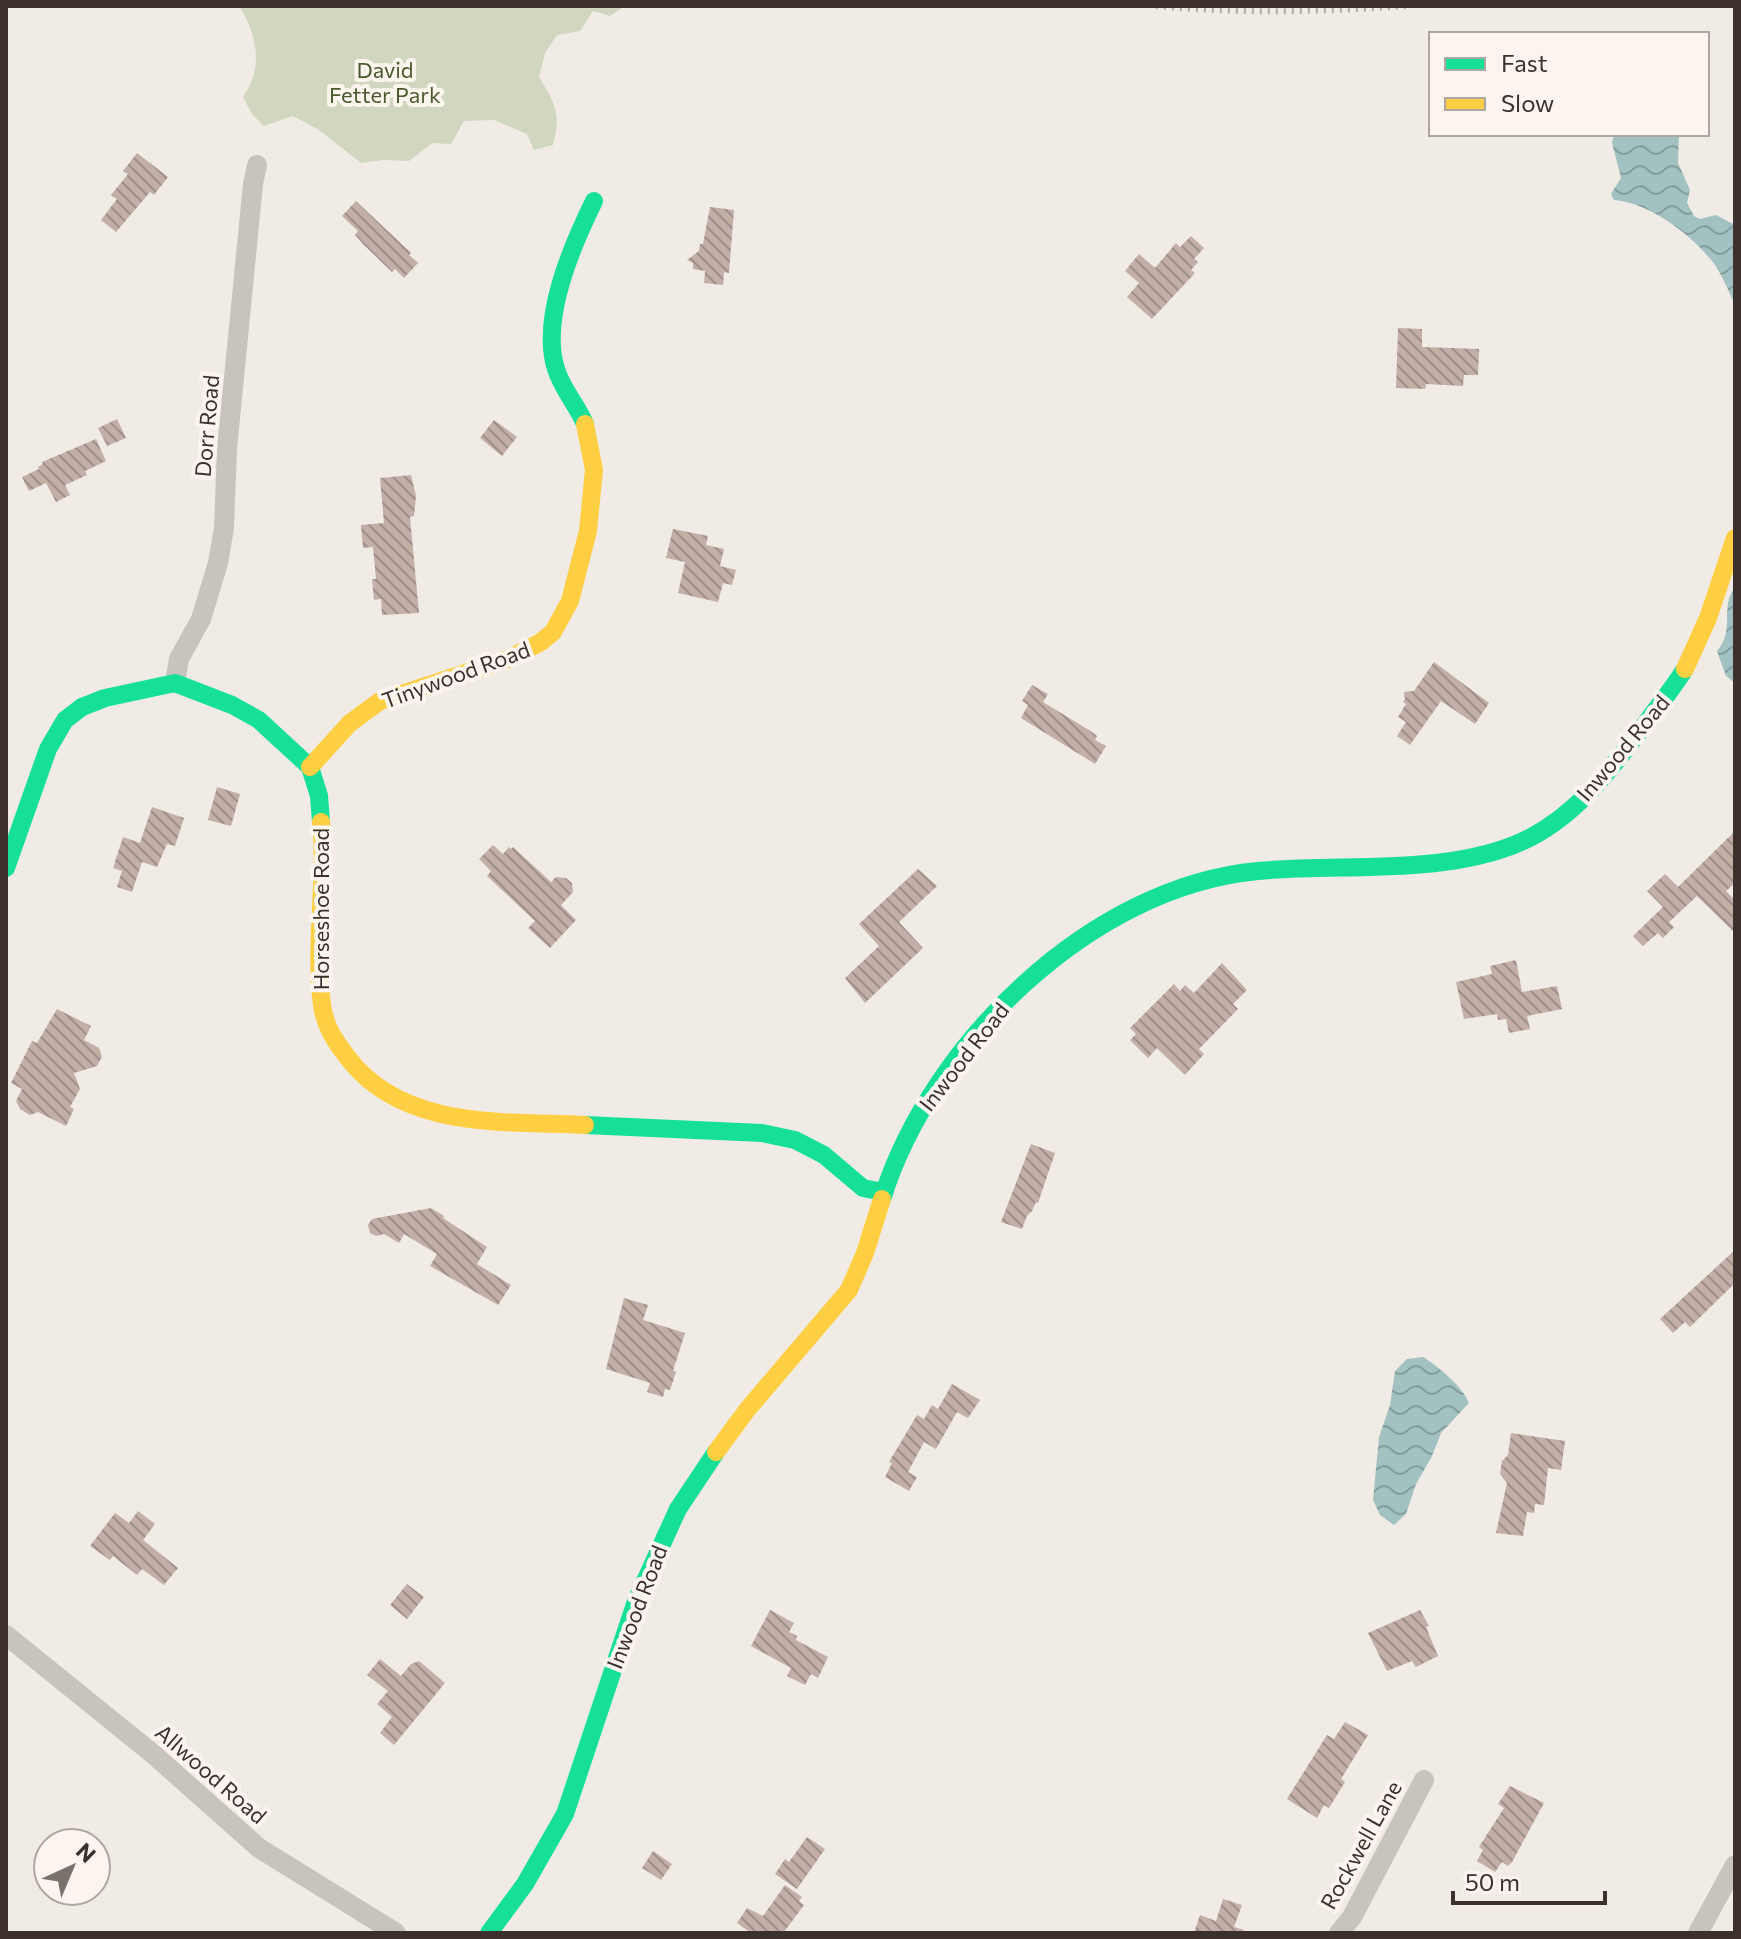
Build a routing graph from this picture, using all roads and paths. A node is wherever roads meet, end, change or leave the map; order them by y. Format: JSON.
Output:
{"nodes":[{"id":1,"x":257,"y":165,"type":"dead end"},
{"id":2,"x":594,"y":201,"type":"dead end"},
{"id":3,"x":1735,"y":538,"type":"edge"},
{"id":4,"x":175,"y":683,"type":"junction"},
{"id":5,"x":310,"y":767,"type":"junction"},
{"id":6,"x":6,"y":868,"type":"edge"},
{"id":7,"x":883,"y":1192,"type":"junction"},
{"id":8,"x":6,"y":1635,"type":"edge"},
{"id":9,"x":1424,"y":1780,"type":"dead end"},
{"id":10,"x":1735,"y":1865,"type":"edge"},
{"id":11,"x":396,"y":1933,"type":"edge"},
{"id":12,"x":489,"y":1933,"type":"edge"},
{"id":13,"x":1339,"y":1933,"type":"edge"},
{"id":14,"x":1698,"y":1933,"type":"edge"}],
"edges":[{"from":1,"to":4,"type":"street","name":"Dorr Road"},
{"from":2,"to":5,"type":"street","name":"Tinywood Road"},
{"from":3,"to":7,"type":"street","name":"Inwood Road"},
{"from":4,"to":5,"type":"street"},
{"from":4,"to":6,"type":"street"},
{"from":5,"to":7,"type":"street","name":"Horseshoe Road"},
{"from":7,"to":12,"type":"street","name":"Inwood Road"},
{"from":8,"to":11,"type":"street","name":"Allwood Road"},
{"from":9,"to":13,"type":"street","name":"Rockwell Lane"},
{"from":10,"to":14,"type":"street"}]}
